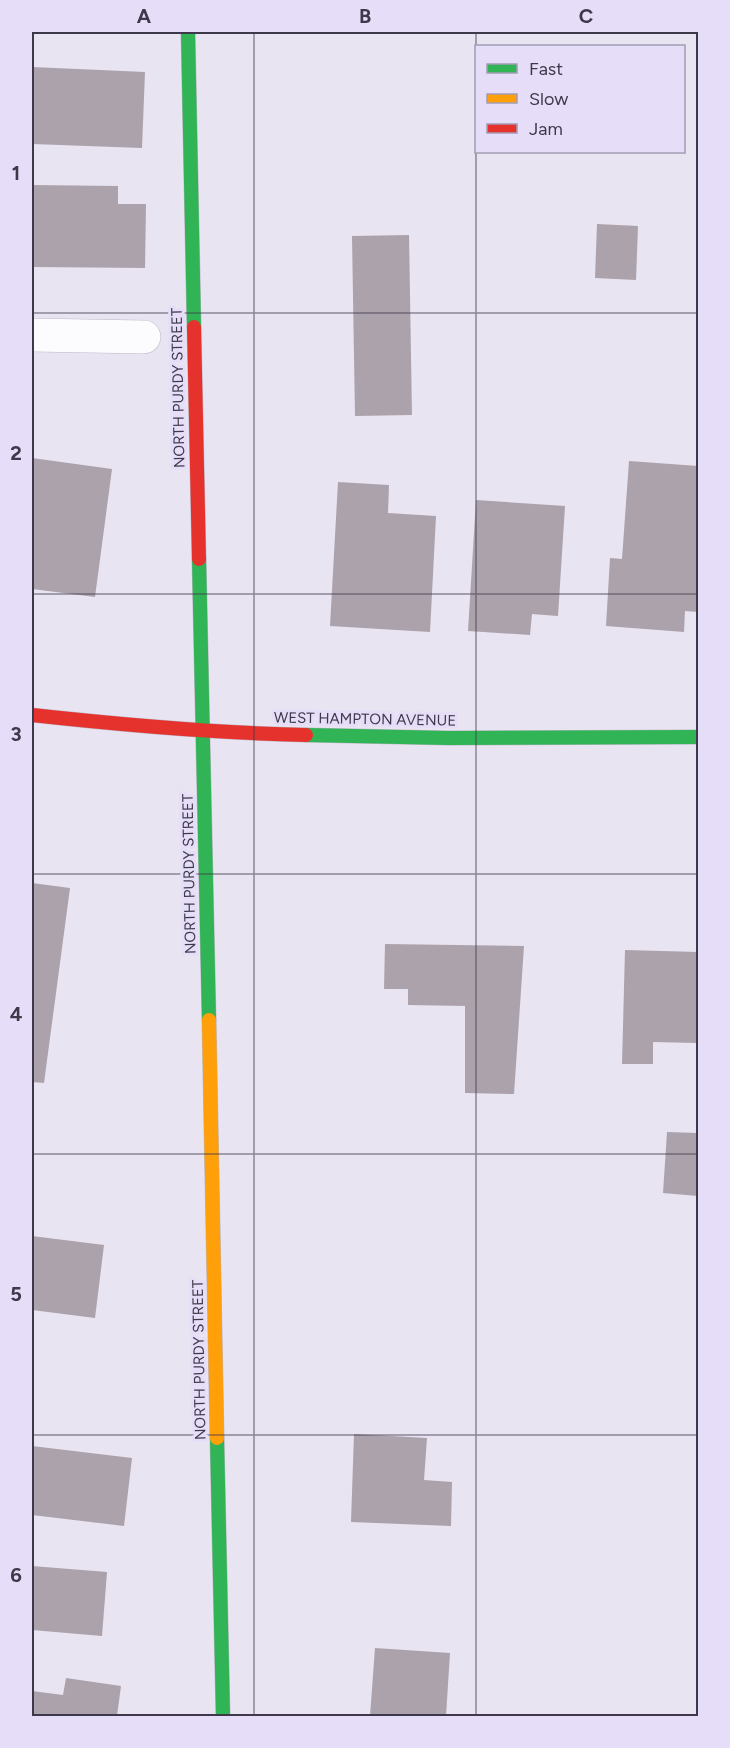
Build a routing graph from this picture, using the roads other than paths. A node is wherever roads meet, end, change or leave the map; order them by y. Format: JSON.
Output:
{"nodes":[{"id":1,"x":188,"y":32,"type":"edge"},
{"id":2,"x":32,"y":335,"type":"edge"},
{"id":3,"x":144,"y":337,"type":"dead end"},
{"id":4,"x":32,"y":715,"type":"edge"},
{"id":5,"x":202,"y":732,"type":"junction"},
{"id":6,"x":699,"y":737,"type":"edge"},
{"id":7,"x":223,"y":1716,"type":"edge"}],
"edges":[{"from":1,"to":5,"type":"street","name":"NORTH PURDY STREET"},
{"from":2,"to":3,"type":"street"},
{"from":4,"to":5,"type":"street","name":"WEST HAMPTON AVENUE"},
{"from":5,"to":6,"type":"street","name":"WEST HAMPTON AVENUE"},
{"from":5,"to":7,"type":"street","name":"NORTH PURDY STREET"}]}
